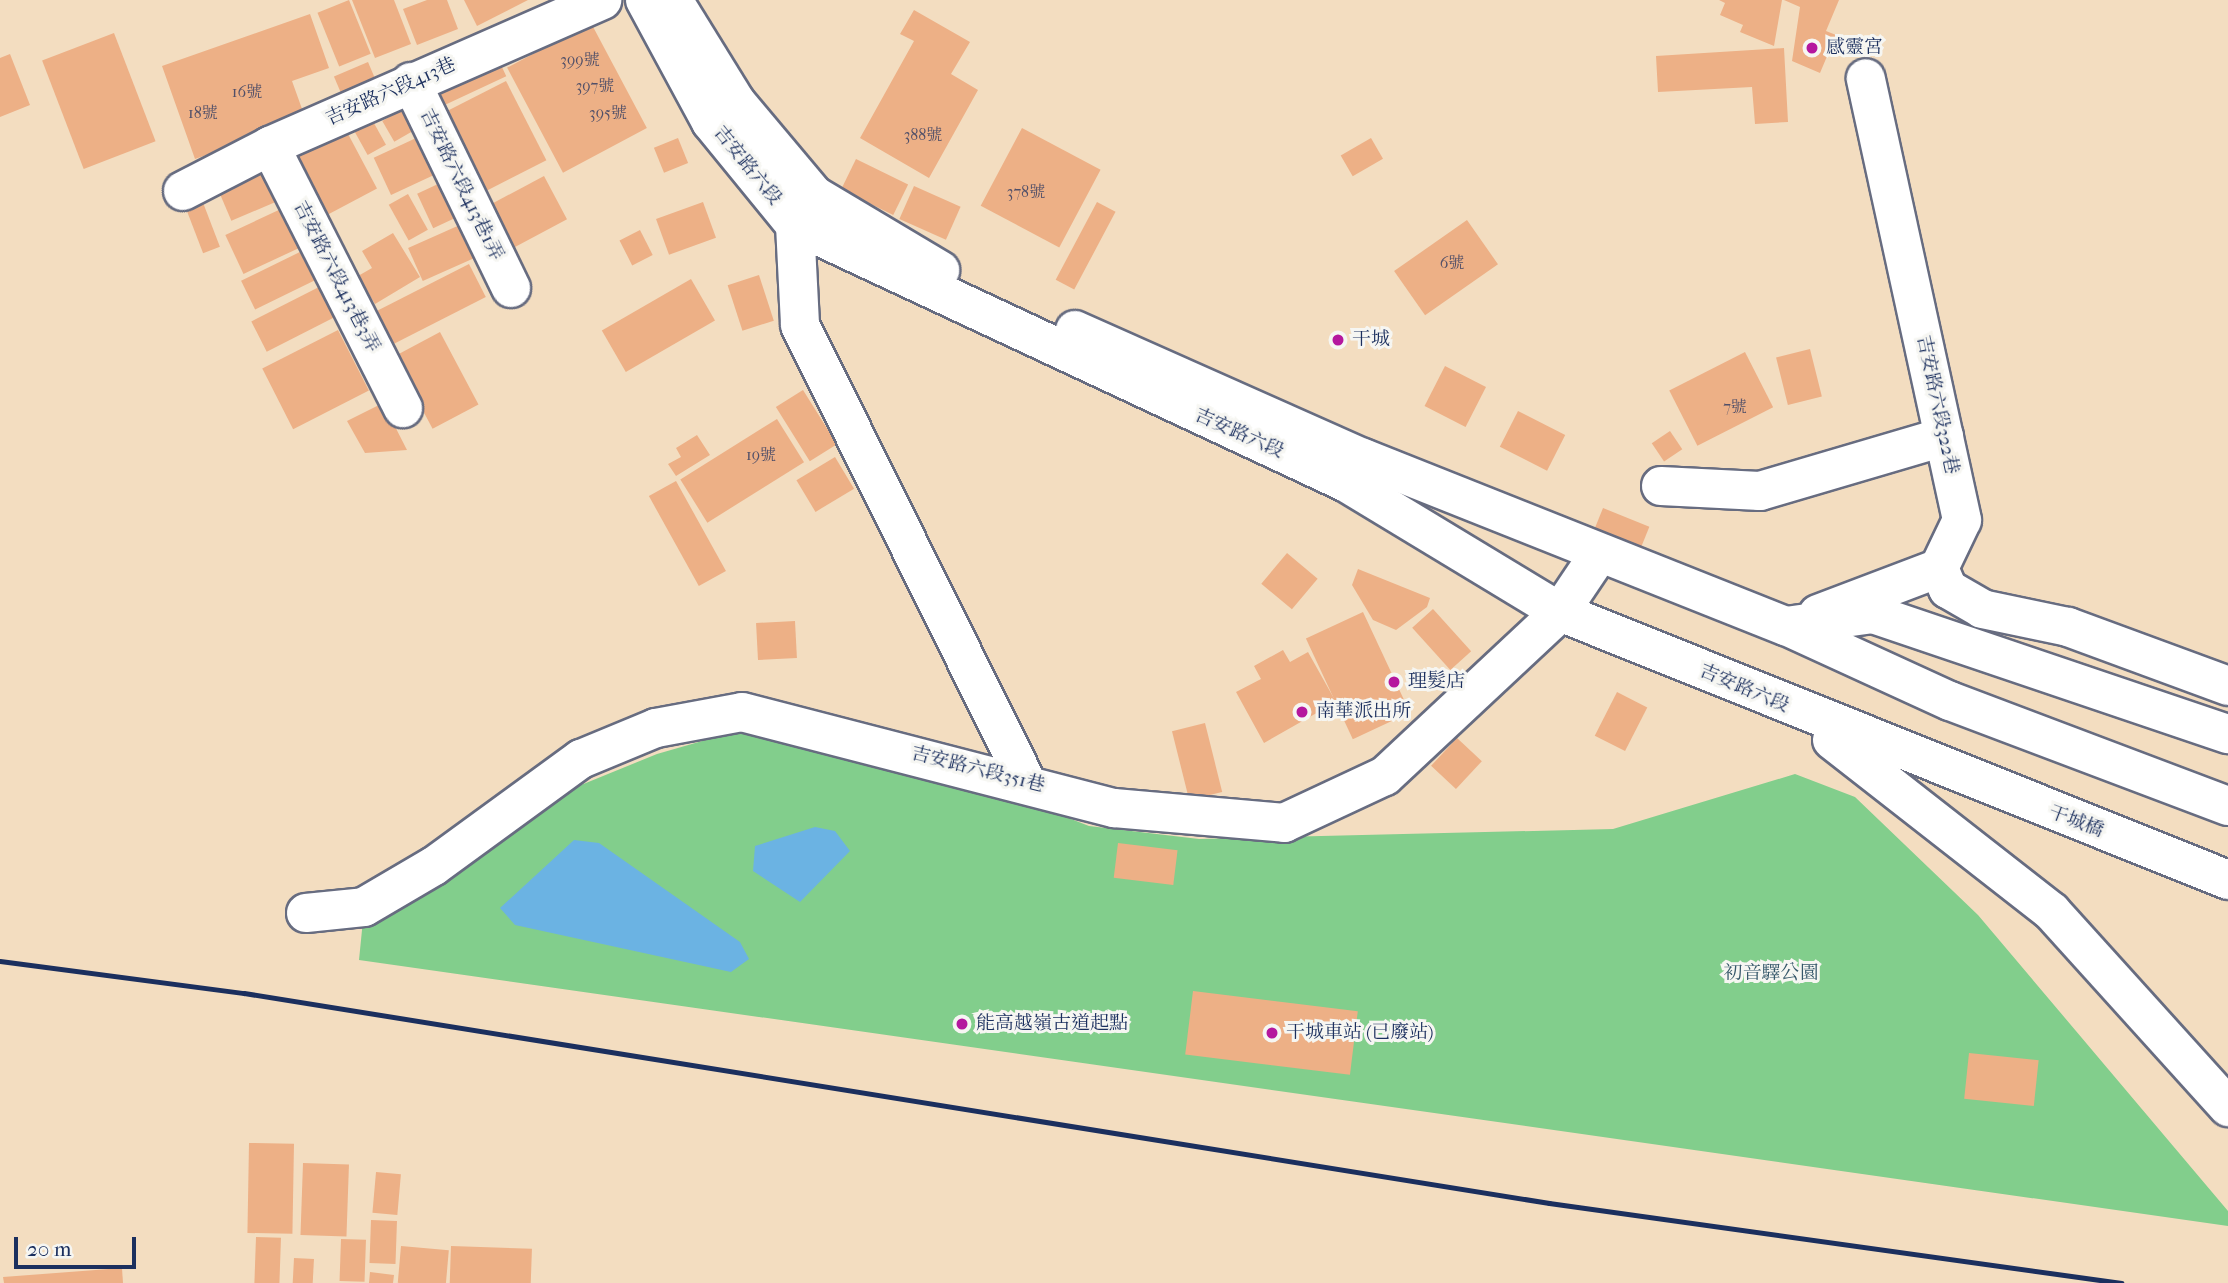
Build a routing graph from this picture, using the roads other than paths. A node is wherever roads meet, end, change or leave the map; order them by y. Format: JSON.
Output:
{"nodes":[{"id":1,"x":602,"y":0,"type":"edge"},
{"id":2,"x":645,"y":0,"type":"edge"},
{"id":3,"x":673,"y":0,"type":"edge"},
{"id":4,"x":1866,"y":78,"type":"dead end"},
{"id":5,"x":411,"y":82,"type":"junction"},
{"id":6,"x":270,"y":146,"type":"junction"},
{"id":7,"x":183,"y":191,"type":"dead end"},
{"id":8,"x":804,"y":210,"type":"junction"},
{"id":9,"x":511,"y":288,"type":"dead end"},
{"id":10,"x":403,"y":408,"type":"dead end"},
{"id":11,"x":1944,"y":437,"type":"junction"},
{"id":12,"x":1661,"y":486,"type":"dead end"},
{"id":13,"x":1600,"y":554,"type":"junction"},
{"id":14,"x":1939,"y":568,"type":"junction"},
{"id":15,"x":1560,"y":612,"type":"junction"},
{"id":16,"x":1786,"y":626,"type":"junction"},
{"id":17,"x":2228,"y":686,"type":"edge"},
{"id":18,"x":1794,"y":710,"type":"junction"},
{"id":19,"x":2228,"y":734,"type":"edge"},
{"id":20,"x":1924,"y":763,"type":"joint"},
{"id":21,"x":1026,"y":780,"type":"junction"},
{"id":22,"x":2228,"y":806,"type":"edge"},
{"id":23,"x":2228,"y":880,"type":"edge"},
{"id":24,"x":306,"y":913,"type":"dead end"},
{"id":25,"x":2228,"y":1107,"type":"edge"}],
"edges":[{"from":1,"to":5,"type":"main road","name":"吉安路六段413巷"},
{"from":2,"to":8,"type":"main road","name":"吉安路六段"},
{"from":3,"to":8,"type":"main road","name":"吉安路六段"},
{"from":4,"to":11,"type":"main road","name":"吉安路六段322巷"},
{"from":5,"to":6,"type":"main road","name":"吉安路六段413巷"},
{"from":5,"to":9,"type":"main road","name":"吉安路六段413巷1弄"},
{"from":6,"to":7,"type":"main road","name":"吉安路六段413巷"},
{"from":6,"to":10,"type":"main road","name":"吉安路六段413巷3弄"},
{"from":8,"to":13,"type":"main road","name":"吉安路六段"},
{"from":8,"to":15,"type":"main road","name":"吉安路六段"},
{"from":8,"to":21,"type":"main road"},
{"from":11,"to":12,"type":"main road"},
{"from":11,"to":14,"type":"main road","name":"吉安路六段322巷"},
{"from":13,"to":15,"type":"main road","name":"吉安路六段351巷"},
{"from":13,"to":16,"type":"main road","name":"吉安路六段"},
{"from":14,"to":16,"type":"main road"},
{"from":14,"to":17,"type":"main road"},
{"from":15,"to":18,"type":"main road","name":"吉安路六段"},
{"from":15,"to":21,"type":"main road","name":"吉安路六段351巷"},
{"from":16,"to":19,"type":"main road"},
{"from":16,"to":22,"type":"main road","name":"吉安路六段"},
{"from":18,"to":20,"type":"main road","name":"吉安路六段"},
{"from":18,"to":25,"type":"main road"},
{"from":20,"to":23,"type":"main road","name":"干城橋"},
{"from":21,"to":24,"type":"main road","name":"吉安路六段351巷"}]}
